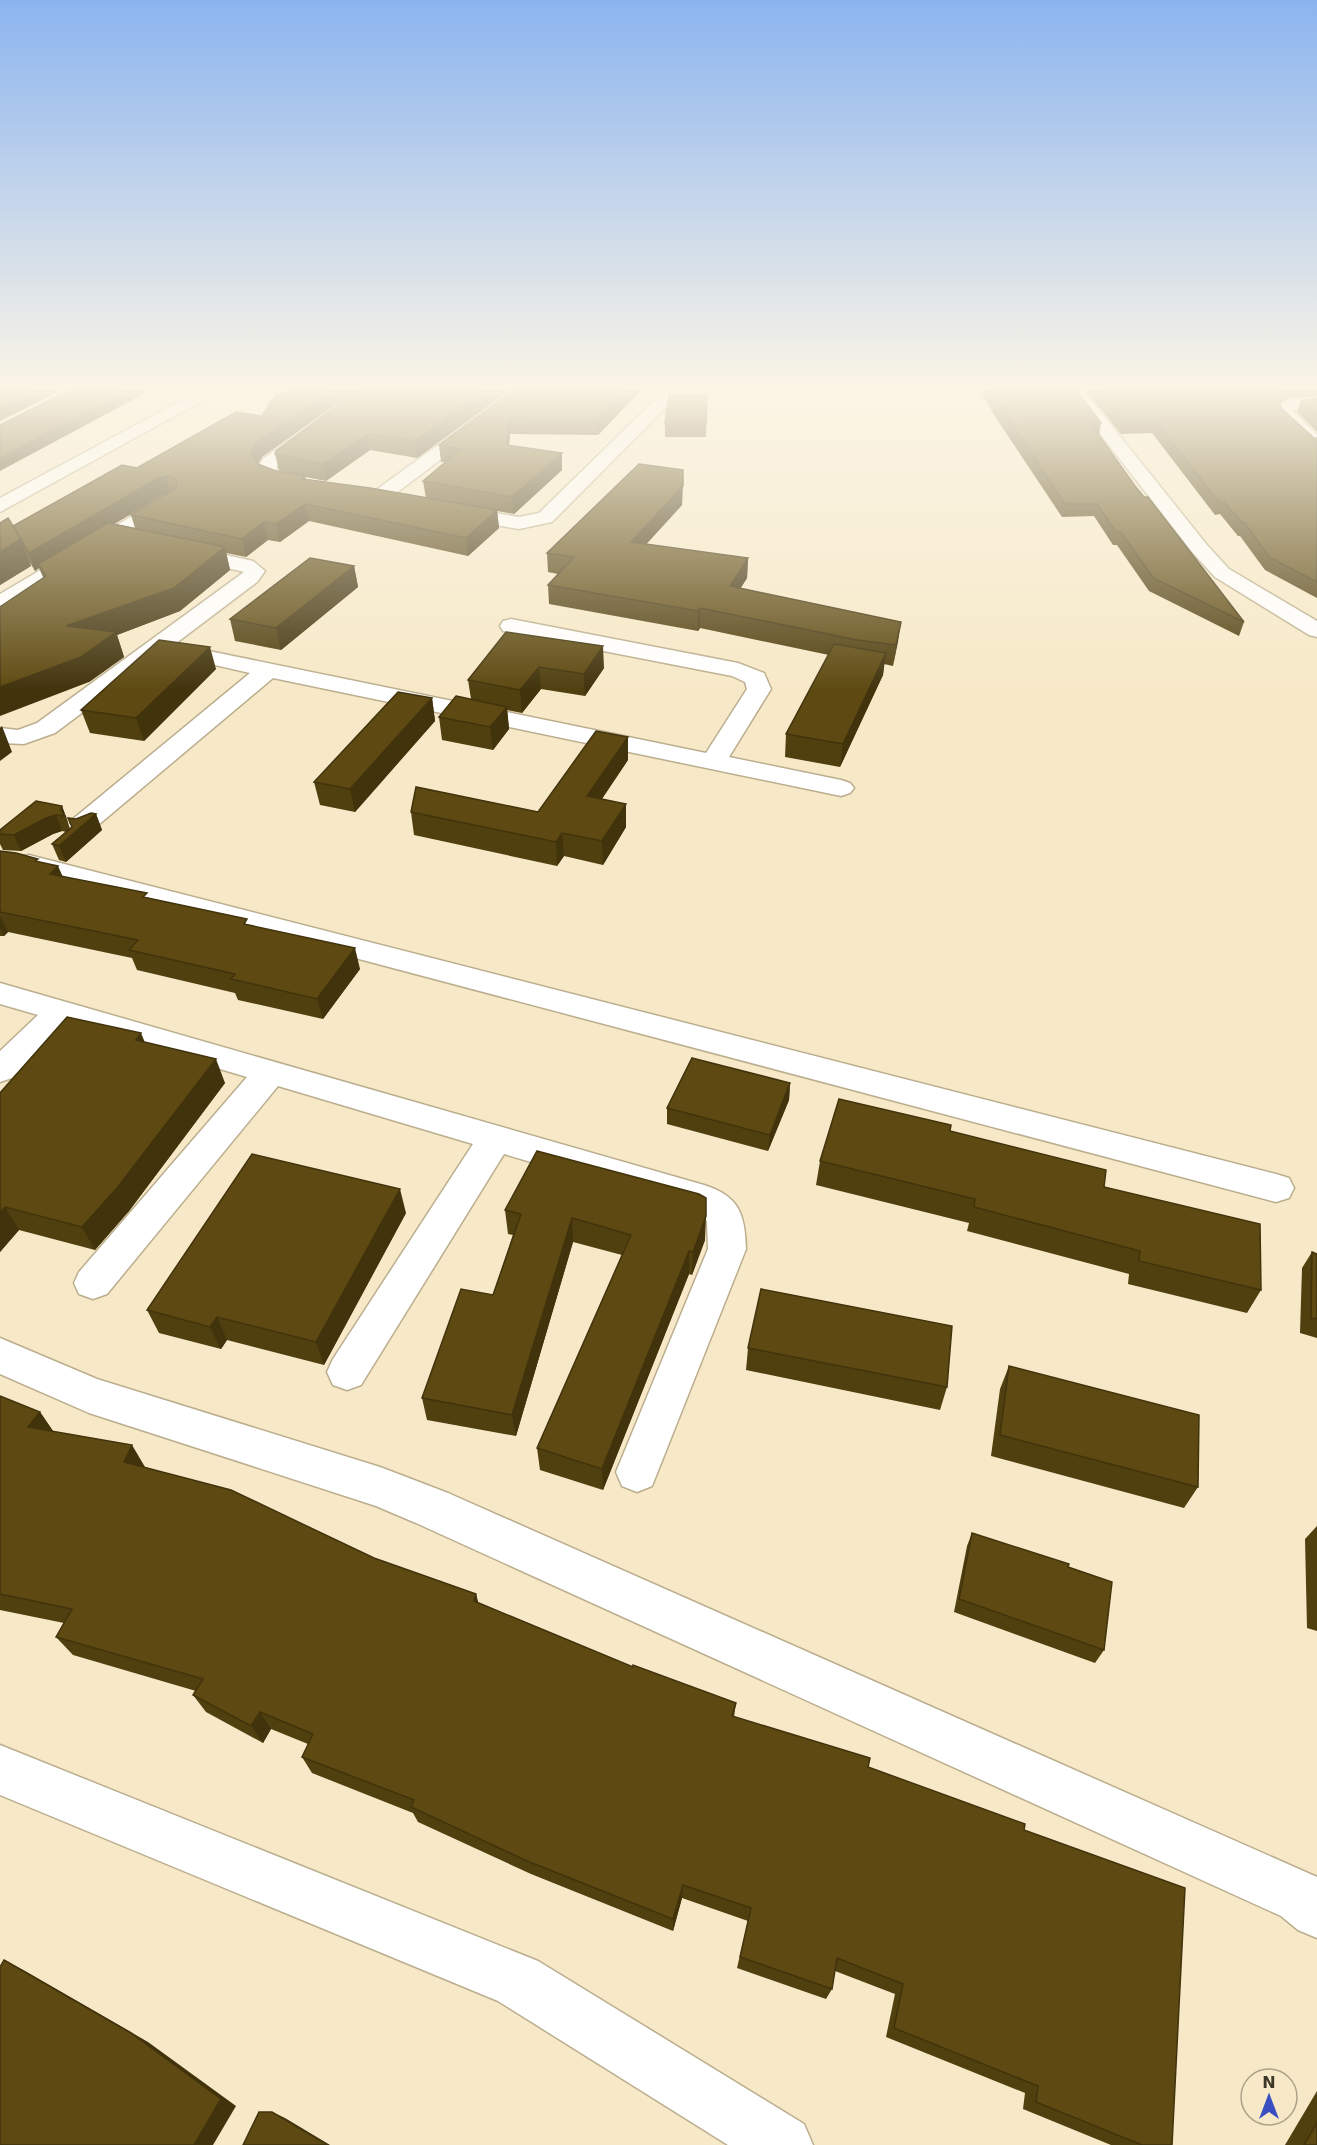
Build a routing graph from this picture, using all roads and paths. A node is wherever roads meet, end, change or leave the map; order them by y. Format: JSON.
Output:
{"nodes":[{"id":1,"x":29,"y":490,"type":"edge"},
{"id":2,"x":388,"y":490,"type":"edge"},
{"id":3,"x":573,"y":490,"type":"edge"},
{"id":4,"x":1153,"y":490,"type":"edge"},
{"id":5,"x":355,"y":495,"type":"edge"},
{"id":6,"x":376,"y":499,"type":"junction"},
{"id":7,"x":171,"y":501,"type":"edge"},
{"id":8,"x":398,"y":503,"type":"edge"},
{"id":9,"x":0,"y":506,"type":"edge"},
{"id":10,"x":432,"y":508,"type":"edge"},
{"id":11,"x":112,"y":536,"type":"junction"},
{"id":12,"x":145,"y":543,"type":"edge"},
{"id":13,"x":168,"y":548,"type":"edge"},
{"id":14,"x":0,"y":603,"type":"edge"},
{"id":15,"x":512,"y":626,"type":"dead end"},
{"id":16,"x":1317,"y":630,"type":"edge"},
{"id":17,"x":154,"y":647,"type":"junction"},
{"id":18,"x":267,"y":670,"type":"junction"},
{"id":19,"x":0,"y":735,"type":"edge"},
{"id":20,"x":713,"y":762,"type":"junction"},
{"id":21,"x":841,"y":788,"type":"dead end"},
{"id":22,"x":14,"y":861,"type":"edge"},
{"id":23,"x":0,"y":993,"type":"edge"},
{"id":24,"x":61,"y":1012,"type":"junction"},
{"id":25,"x":0,"y":1070,"type":"edge"},
{"id":26,"x":271,"y":1072,"type":"junction"},
{"id":27,"x":496,"y":1137,"type":"junction"},
{"id":28,"x":1276,"y":1188,"type":"dead end"},
{"id":29,"x":93,"y":1283,"type":"dead end"},
{"id":30,"x":0,"y":1354,"type":"edge"},
{"id":31,"x":347,"y":1372,"type":"dead end"},
{"id":32,"x":637,"y":1472,"type":"dead end"},
{"id":33,"x":0,"y":1770,"type":"edge"},
{"id":34,"x":1317,"y":1911,"type":"edge"},
{"id":35,"x":783,"y":2145,"type":"edge"}],
"edges":[{"from":1,"to":9,"type":"street"},
{"from":2,"to":6,"type":"street"},
{"from":3,"to":10,"type":"street"},
{"from":4,"to":16,"type":"street"},
{"from":5,"to":6,"type":"street"},
{"from":6,"to":8,"type":"street"},
{"from":7,"to":11,"type":"street"},
{"from":11,"to":12,"type":"street"},
{"from":11,"to":14,"type":"street"},
{"from":13,"to":17,"type":"street"},
{"from":15,"to":20,"type":"street"},
{"from":17,"to":18,"type":"street"},
{"from":17,"to":19,"type":"street"},
{"from":18,"to":20,"type":"street"},
{"from":18,"to":22,"type":"street"},
{"from":20,"to":21,"type":"street"},
{"from":22,"to":28,"type":"street"},
{"from":23,"to":24,"type":"street"},
{"from":24,"to":25,"type":"street"},
{"from":24,"to":26,"type":"street"},
{"from":26,"to":27,"type":"street"},
{"from":26,"to":29,"type":"street"},
{"from":27,"to":31,"type":"street"},
{"from":27,"to":32,"type":"street"},
{"from":30,"to":34,"type":"street"},
{"from":33,"to":35,"type":"street"}]}
